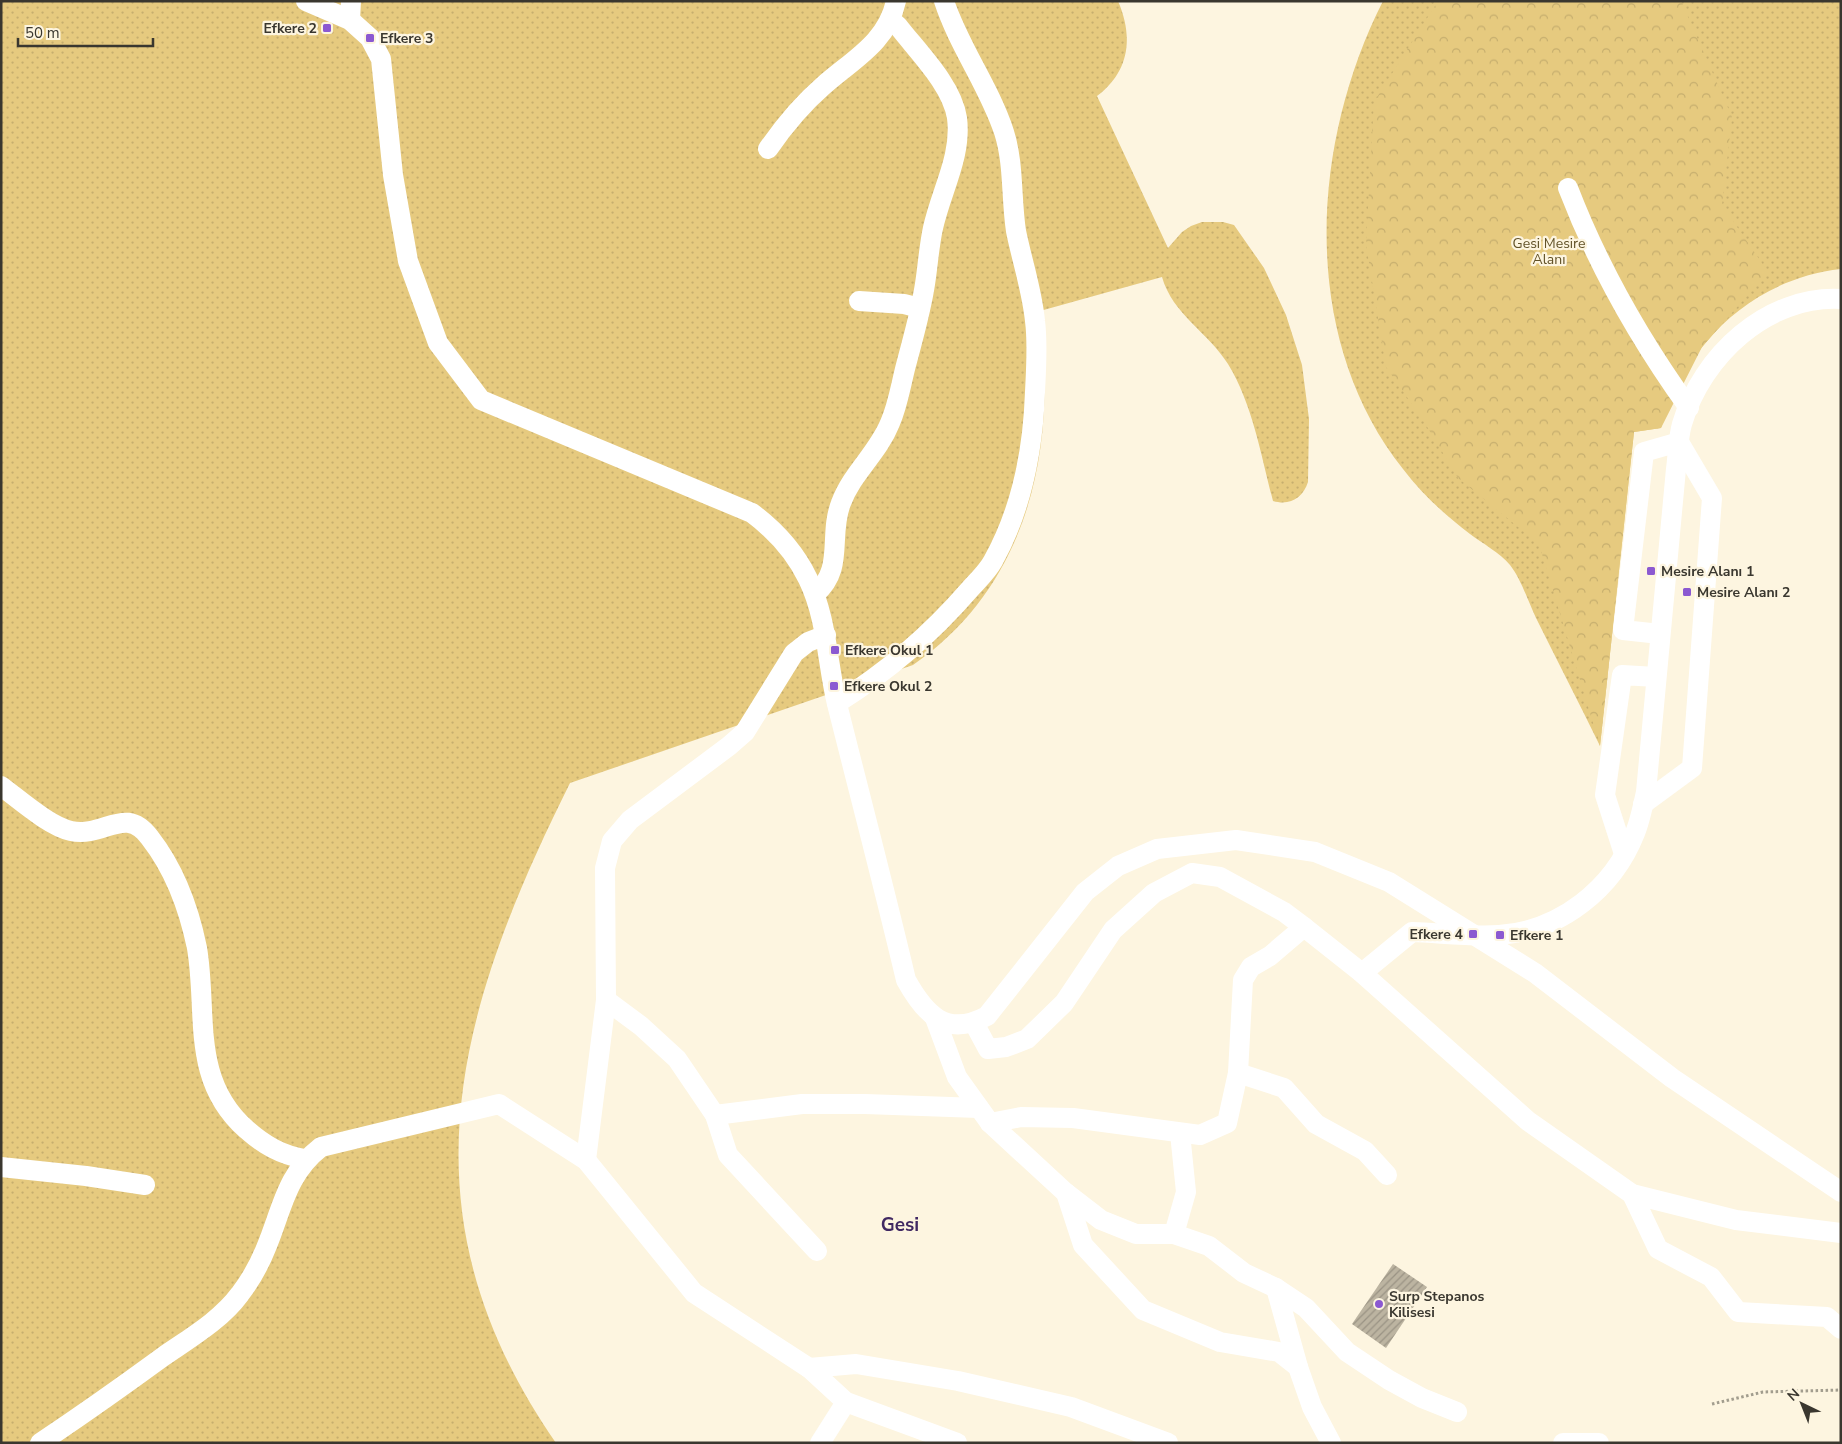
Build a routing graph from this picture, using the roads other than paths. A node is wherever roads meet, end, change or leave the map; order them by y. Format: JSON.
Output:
{"nodes":[{"id":1,"x":306,"y":1,"type":"edge"},
{"id":2,"x":944,"y":1,"type":"edge"},
{"id":3,"x":351,"y":11,"type":"edge"},
{"id":4,"x":893,"y":11,"type":"edge"},
{"id":5,"x":768,"y":150,"type":"dead end"},
{"id":6,"x":1568,"y":188,"type":"dead end"},
{"id":7,"x":1841,"y":299,"type":"edge"},
{"id":8,"x":859,"y":301,"type":"dead end"},
{"id":9,"x":920,"y":308,"type":"junction"},
{"id":10,"x":1688,"y":408,"type":"junction"},
{"id":11,"x":1679,"y":442,"type":"junction"},
{"id":12,"x":815,"y":594,"type":"junction"},
{"id":13,"x":1660,"y":634,"type":"junction"},
{"id":14,"x":826,"y":635,"type":"junction"},
{"id":15,"x":1656,"y":677,"type":"junction"},
{"id":16,"x":837,"y":703,"type":"junction"},
{"id":17,"x":1,"y":786,"type":"edge"},
{"id":18,"x":1643,"y":804,"type":"junction"},
{"id":19,"x":1624,"y":854,"type":"junction"},
{"id":20,"x":1304,"y":927,"type":"junction"},
{"id":21,"x":1473,"y":934,"type":"junction"},
{"id":22,"x":1362,"y":972,"type":"junction"},
{"id":23,"x":606,"y":1000,"type":"junction"},
{"id":24,"x":935,"y":1018,"type":"junction"},
{"id":25,"x":974,"y":1023,"type":"junction"},
{"id":26,"x":1238,"y":1072,"type":"junction"},
{"id":27,"x":715,"y":1115,"type":"junction"},
{"id":28,"x":984,"y":1115,"type":"junction"},
{"id":29,"x":1180,"y":1133,"type":"junction"},
{"id":30,"x":305,"y":1159,"type":"junction"},
{"id":31,"x":586,"y":1160,"type":"junction"},
{"id":32,"x":1,"y":1167,"type":"edge"},
{"id":33,"x":1387,"y":1175,"type":"dead end"},
{"id":34,"x":145,"y":1185,"type":"dead end"},
{"id":35,"x":1841,"y":1192,"type":"edge"},
{"id":36,"x":1066,"y":1194,"type":"junction"},
{"id":37,"x":1632,"y":1194,"type":"junction"},
{"id":38,"x":1841,"y":1233,"type":"edge"},
{"id":39,"x":1174,"y":1234,"type":"junction"},
{"id":40,"x":818,"y":1251,"type":"dead end"},
{"id":41,"x":1276,"y":1288,"type":"junction"},
{"id":42,"x":1841,"y":1329,"type":"edge"},
{"id":43,"x":1298,"y":1367,"type":"junction"},
{"id":44,"x":809,"y":1368,"type":"junction"},
{"id":45,"x":846,"y":1402,"type":"junction"},
{"id":46,"x":1457,"y":1412,"type":"dead end"},
{"id":47,"x":51,"y":1439,"type":"edge"},
{"id":48,"x":820,"y":1443,"type":"edge"},
{"id":49,"x":957,"y":1443,"type":"edge"},
{"id":50,"x":1168,"y":1443,"type":"edge"},
{"id":51,"x":1331,"y":1443,"type":"edge"},
{"id":52,"x":1564,"y":1443,"type":"edge"},
{"id":53,"x":1599,"y":1443,"type":"edge"}],
"edges":[{"from":1,"to":3,"type":"street"},
{"from":2,"to":16,"type":"street"},
{"from":3,"to":12,"type":"street"},
{"from":4,"to":5,"type":"street"},
{"from":4,"to":9,"type":"street"},
{"from":6,"to":10,"type":"street"},
{"from":7,"to":10,"type":"street"},
{"from":8,"to":9,"type":"street"},
{"from":9,"to":12,"type":"street"},
{"from":10,"to":11,"type":"street"},
{"from":11,"to":13,"type":"street"},
{"from":11,"to":13,"type":"street"},
{"from":11,"to":18,"type":"street"},
{"from":12,"to":14,"type":"street"},
{"from":13,"to":15,"type":"street"},
{"from":14,"to":16,"type":"street"},
{"from":14,"to":23,"type":"street"},
{"from":15,"to":18,"type":"street"},
{"from":15,"to":19,"type":"street"},
{"from":16,"to":24,"type":"street"},
{"from":17,"to":30,"type":"street"},
{"from":18,"to":19,"type":"street"},
{"from":19,"to":21,"type":"street"},
{"from":20,"to":22,"type":"street"},
{"from":20,"to":25,"type":"street"},
{"from":20,"to":26,"type":"street"},
{"from":21,"to":22,"type":"street"},
{"from":21,"to":25,"type":"street"},
{"from":21,"to":35,"type":"street"},
{"from":22,"to":37,"type":"street"},
{"from":23,"to":27,"type":"street"},
{"from":23,"to":31,"type":"street"},
{"from":24,"to":25,"type":"street"},
{"from":24,"to":28,"type":"street"},
{"from":26,"to":29,"type":"street"},
{"from":26,"to":33,"type":"street"},
{"from":27,"to":28,"type":"street"},
{"from":27,"to":40,"type":"street"},
{"from":28,"to":29,"type":"street"},
{"from":28,"to":36,"type":"street"},
{"from":29,"to":39,"type":"street"},
{"from":30,"to":31,"type":"street"},
{"from":30,"to":47,"type":"street"},
{"from":31,"to":44,"type":"street"},
{"from":32,"to":34,"type":"street"},
{"from":36,"to":39,"type":"street"},
{"from":36,"to":43,"type":"street"},
{"from":37,"to":38,"type":"street"},
{"from":37,"to":42,"type":"street"},
{"from":39,"to":41,"type":"street"},
{"from":41,"to":43,"type":"street"},
{"from":41,"to":46,"type":"street"},
{"from":43,"to":51,"type":"street"},
{"from":44,"to":45,"type":"street"},
{"from":44,"to":50,"type":"street"},
{"from":45,"to":48,"type":"street"},
{"from":45,"to":49,"type":"street"},
{"from":52,"to":53,"type":"street"}]}
